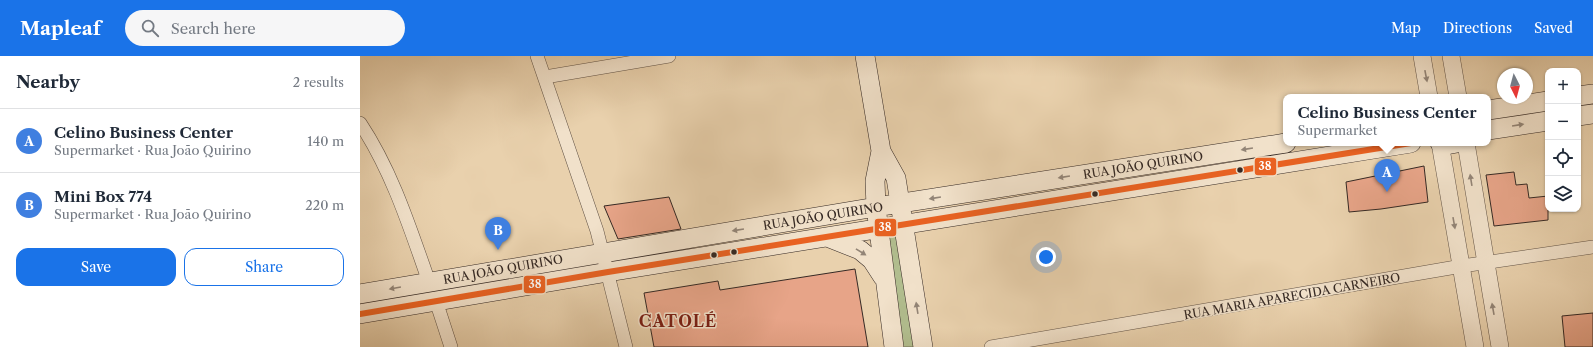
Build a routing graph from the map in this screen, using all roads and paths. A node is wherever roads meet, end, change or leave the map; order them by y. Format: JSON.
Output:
{"nodes":[{"id":1,"x":537,"y":56,"type":"edge"},
{"id":2,"x":669,"y":56,"type":"edge"},
{"id":3,"x":865,"y":56,"type":"edge"},
{"id":4,"x":1422,"y":56,"type":"edge"},
{"id":5,"x":1452,"y":56,"type":"edge"},
{"id":6,"x":545,"y":77,"type":"junction"},
{"id":7,"x":1428,"y":94,"type":"edge"},
{"id":8,"x":1458,"y":94,"type":"edge"},
{"id":9,"x":1593,"y":94,"type":"edge"},
{"id":10,"x":1581,"y":96,"type":"edge"},
{"id":11,"x":1545,"y":101,"type":"edge"},
{"id":12,"x":1491,"y":110,"type":"edge"},
{"id":13,"x":1593,"y":114,"type":"edge"},
{"id":14,"x":1581,"y":116,"type":"edge"},
{"id":15,"x":1545,"y":121,"type":"edge"},
{"id":16,"x":360,"y":123,"type":"edge"},
{"id":17,"x":1491,"y":130,"type":"edge"},
{"id":18,"x":1283,"y":143,"type":"edge"},
{"id":19,"x":1391,"y":146,"type":"edge"},
{"id":20,"x":1441,"y":146,"type":"edge"},
{"id":21,"x":1466,"y":146,"type":"edge"},
{"id":22,"x":881,"y":151,"type":"junction"},
{"id":23,"x":900,"y":203,"type":"junction"},
{"id":24,"x":876,"y":207,"type":"junction"},
{"id":25,"x":903,"y":225,"type":"junction"},
{"id":26,"x":879,"y":228,"type":"junction"},
{"id":27,"x":826,"y":237,"type":"junction"},
{"id":28,"x":1593,"y":247,"type":"edge"},
{"id":29,"x":602,"y":252,"type":"junction"},
{"id":30,"x":1485,"y":264,"type":"junction"},
{"id":31,"x":1462,"y":266,"type":"junction"},
{"id":32,"x":608,"y":272,"type":"junction"},
{"id":33,"x":885,"y":281,"type":"junction"},
{"id":34,"x":429,"y":282,"type":"junction"},
{"id":35,"x":360,"y":294,"type":"edge"},
{"id":36,"x":436,"y":301,"type":"junction"},
{"id":37,"x":360,"y":314,"type":"edge"},
{"id":38,"x":451,"y":347,"type":"edge"},
{"id":39,"x":626,"y":347,"type":"edge"},
{"id":40,"x":894,"y":347,"type":"edge"},
{"id":41,"x":923,"y":347,"type":"edge"},
{"id":42,"x":991,"y":347,"type":"edge"},
{"id":43,"x":1475,"y":347,"type":"edge"},
{"id":44,"x":1500,"y":347,"type":"edge"}],
"edges":[{"from":1,"to":6,"type":"street"},
{"from":2,"to":6,"type":"street"},
{"from":3,"to":22,"type":"main road"},
{"from":4,"to":7,"type":"street","one_way":true},
{"from":5,"to":8,"type":"street"},
{"from":6,"to":29,"type":"street"},
{"from":9,"to":10,"type":"main road"},
{"from":11,"to":12,"type":"main road"},
{"from":13,"to":14,"type":"main road"},
{"from":17,"to":15,"type":"main road","one_way":true},
{"from":16,"to":34,"type":"street"},
{"from":18,"to":23,"type":"main road","name":"RUA JOÃO QUIRINO","one_way":true},
{"from":19,"to":25,"type":"main road","name":"RUA JOÃO QUIRINO"},
{"from":20,"to":31,"type":"street","one_way":true},
{"from":30,"to":21,"type":"street","one_way":true},
{"from":22,"to":23,"type":"main road"},
{"from":22,"to":24,"type":"main road"},
{"from":23,"to":24,"type":"main road","name":"RUA JOÃO QUIRINO"},
{"from":23,"to":25,"type":"main road"},
{"from":24,"to":26,"type":"main road"},
{"from":24,"to":29,"type":"main road","name":"RUA JOÃO QUIRINO","one_way":true},
{"from":25,"to":26,"type":"main road","name":"RUA JOÃO QUIRINO"},
{"from":41,"to":25,"type":"main road","one_way":true},
{"from":26,"to":27,"type":"main road","name":"RUA JOÃO QUIRINO"},
{"from":26,"to":33,"type":"main road"},
{"from":27,"to":32,"type":"main road","name":"RUA JOÃO QUIRINO"},
{"from":27,"to":33,"type":"main road","one_way":true},
{"from":28,"to":30,"type":"street","name":"RUA MARIA APARECIDA CARNEIRO"},
{"from":29,"to":32,"type":"street"},
{"from":29,"to":34,"type":"main road","name":"RUA JOÃO QUIRINO"},
{"from":30,"to":31,"type":"street","name":"RUA MARIA APARECIDA CARNEIRO"},
{"from":44,"to":30,"type":"street","one_way":true},
{"from":31,"to":42,"type":"street","name":"RUA MARIA APARECIDA CARNEIRO"},
{"from":31,"to":43,"type":"street"},
{"from":32,"to":36,"type":"main road","name":"RUA JOÃO QUIRINO"},
{"from":32,"to":39,"type":"street"},
{"from":33,"to":40,"type":"main road"},
{"from":34,"to":35,"type":"main road","name":"RUA JOÃO QUIRINO","one_way":true},
{"from":36,"to":37,"type":"main road","name":"RUA JOÃO QUIRINO"},
{"from":36,"to":38,"type":"street"}]}
